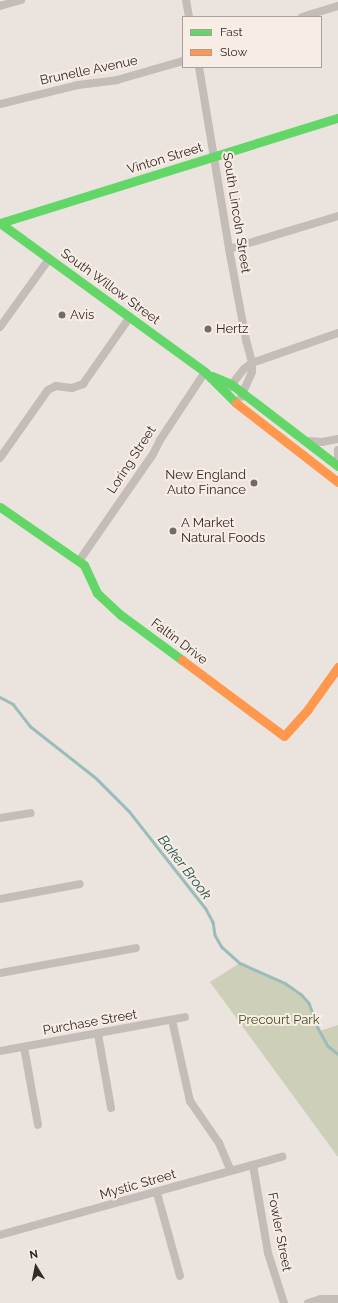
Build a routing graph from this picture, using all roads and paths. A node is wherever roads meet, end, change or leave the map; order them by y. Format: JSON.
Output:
{"nodes":[{"id":1,"x":21,"y":0,"type":"edge"},
{"id":2,"x":186,"y":0,"type":"edge"},
{"id":3,"x":0,"y":6,"type":"edge"},
{"id":4,"x":338,"y":6,"type":"edge"},
{"id":5,"x":189,"y":16,"type":"edge"},
{"id":6,"x":305,"y":16,"type":"edge"},
{"id":7,"x":182,"y":61,"type":"edge"},
{"id":8,"x":199,"y":68,"type":"edge"},
{"id":9,"x":0,"y":104,"type":"edge"},
{"id":10,"x":338,"y":118,"type":"edge"},
{"id":11,"x":215,"y":157,"type":"junction"},
{"id":12,"x":338,"y":216,"type":"edge"},
{"id":13,"x":0,"y":223,"type":"edge"},
{"id":14,"x":229,"y":249,"type":"junction"},
{"id":15,"x":49,"y":259,"type":"junction"},
{"id":16,"x":130,"y":317,"type":"junction"},
{"id":17,"x":0,"y":327,"type":"edge"},
{"id":18,"x":338,"y":333,"type":"edge"},
{"id":19,"x":252,"y":363,"type":"junction"},
{"id":20,"x":205,"y":372,"type":"junction"},
{"id":21,"x":231,"y":384,"type":"junction"},
{"id":22,"x":226,"y":393,"type":"junction"},
{"id":23,"x":243,"y":393,"type":"junction"},
{"id":24,"x":237,"y":403,"type":"junction"},
{"id":25,"x":338,"y":439,"type":"edge"},
{"id":26,"x":304,"y":441,"type":"junction"},
{"id":27,"x":338,"y":450,"type":"edge"},
{"id":28,"x":0,"y":458,"type":"edge"},
{"id":29,"x":338,"y":460,"type":"edge"},
{"id":30,"x":338,"y":466,"type":"edge"},
{"id":31,"x":338,"y":482,"type":"edge"},
{"id":32,"x":0,"y":507,"type":"edge"},
{"id":33,"x":79,"y":561,"type":"junction"},
{"id":34,"x":338,"y":667,"type":"edge"},
{"id":35,"x":31,"y":813,"type":"dead end"},
{"id":36,"x":0,"y":818,"type":"edge"},
{"id":37,"x":80,"y":884,"type":"dead end"},
{"id":38,"x":0,"y":899,"type":"edge"},
{"id":39,"x":136,"y":948,"type":"dead end"},
{"id":40,"x":0,"y":973,"type":"edge"},
{"id":41,"x":185,"y":1017,"type":"dead end"},
{"id":42,"x":172,"y":1020,"type":"junction"},
{"id":43,"x":98,"y":1034,"type":"junction"},
{"id":44,"x":24,"y":1047,"type":"junction"},
{"id":45,"x":0,"y":1051,"type":"edge"},
{"id":46,"x":111,"y":1108,"type":"dead end"},
{"id":47,"x":38,"y":1125,"type":"dead end"},
{"id":48,"x":282,"y":1157,"type":"dead end"},
{"id":49,"x":253,"y":1165,"type":"junction"},
{"id":50,"x":231,"y":1171,"type":"junction"},
{"id":51,"x":157,"y":1193,"type":"junction"},
{"id":52,"x":0,"y":1235,"type":"edge"},
{"id":53,"x":180,"y":1276,"type":"dead end"},
{"id":54,"x":338,"y":1299,"type":"edge"},
{"id":55,"x":284,"y":1303,"type":"edge"},
{"id":56,"x":308,"y":1303,"type":"edge"}],
"edges":[{"from":1,"to":3,"type":"street"},
{"from":2,"to":5,"type":"street"},
{"from":4,"to":6,"type":"street"},
{"from":7,"to":9,"type":"street","name":"Brunelle Avenue"},
{"from":8,"to":11,"type":"street","name":"South Lincoln Street"},
{"from":10,"to":11,"type":"street","name":"Vinton Street"},
{"from":11,"to":13,"type":"street","name":"Vinton Street"},
{"from":11,"to":14,"type":"street","name":"South Lincoln Street"},
{"from":12,"to":14,"type":"street"},
{"from":13,"to":15,"type":"street","name":"South Willow Street"},
{"from":14,"to":19,"type":"street","name":"South Lincoln Street"},
{"from":15,"to":16,"type":"street","name":"South Willow Street"},
{"from":15,"to":17,"type":"street"},
{"from":16,"to":20,"type":"street","name":"South Willow Street"},
{"from":16,"to":28,"type":"street"},
{"from":18,"to":19,"type":"street"},
{"from":19,"to":21,"type":"street"},
{"from":19,"to":23,"type":"street","name":"South Lincoln Street"},
{"from":20,"to":21,"type":"street","name":"South Willow Street"},
{"from":20,"to":22,"type":"street","name":"South Willow Street"},
{"from":20,"to":33,"type":"street","name":"Loring Street"},
{"from":21,"to":22,"type":"street"},
{"from":21,"to":23,"type":"street","name":"South Willow Street"},
{"from":22,"to":24,"type":"street","name":"South Willow Street"},
{"from":23,"to":24,"type":"street","name":"South Lincoln Street"},
{"from":23,"to":26,"type":"street","name":"South Willow Street"},
{"from":24,"to":31,"type":"street","name":"South Willow Street"},
{"from":25,"to":26,"type":"street"},
{"from":26,"to":30,"type":"street","name":"South Willow Street"},
{"from":27,"to":29,"type":"street"},
{"from":32,"to":33,"type":"street","name":"Faltin Drive"},
{"from":33,"to":34,"type":"street","name":"Faltin Drive"},
{"from":35,"to":36,"type":"street"},
{"from":37,"to":38,"type":"street"},
{"from":39,"to":40,"type":"street"},
{"from":41,"to":42,"type":"street","name":"Purchase Street"},
{"from":42,"to":43,"type":"street","name":"Purchase Street"},
{"from":42,"to":50,"type":"street"},
{"from":43,"to":44,"type":"street","name":"Purchase Street"},
{"from":43,"to":46,"type":"street"},
{"from":44,"to":45,"type":"street","name":"Purchase Street"},
{"from":44,"to":47,"type":"street"},
{"from":48,"to":49,"type":"street","name":"Mystic Street"},
{"from":49,"to":50,"type":"street","name":"Mystic Street"},
{"from":49,"to":55,"type":"street","name":"Fowler Street"},
{"from":50,"to":51,"type":"street","name":"Mystic Street"},
{"from":51,"to":52,"type":"street","name":"Mystic Street"},
{"from":51,"to":53,"type":"street"},
{"from":54,"to":56,"type":"street"}]}
